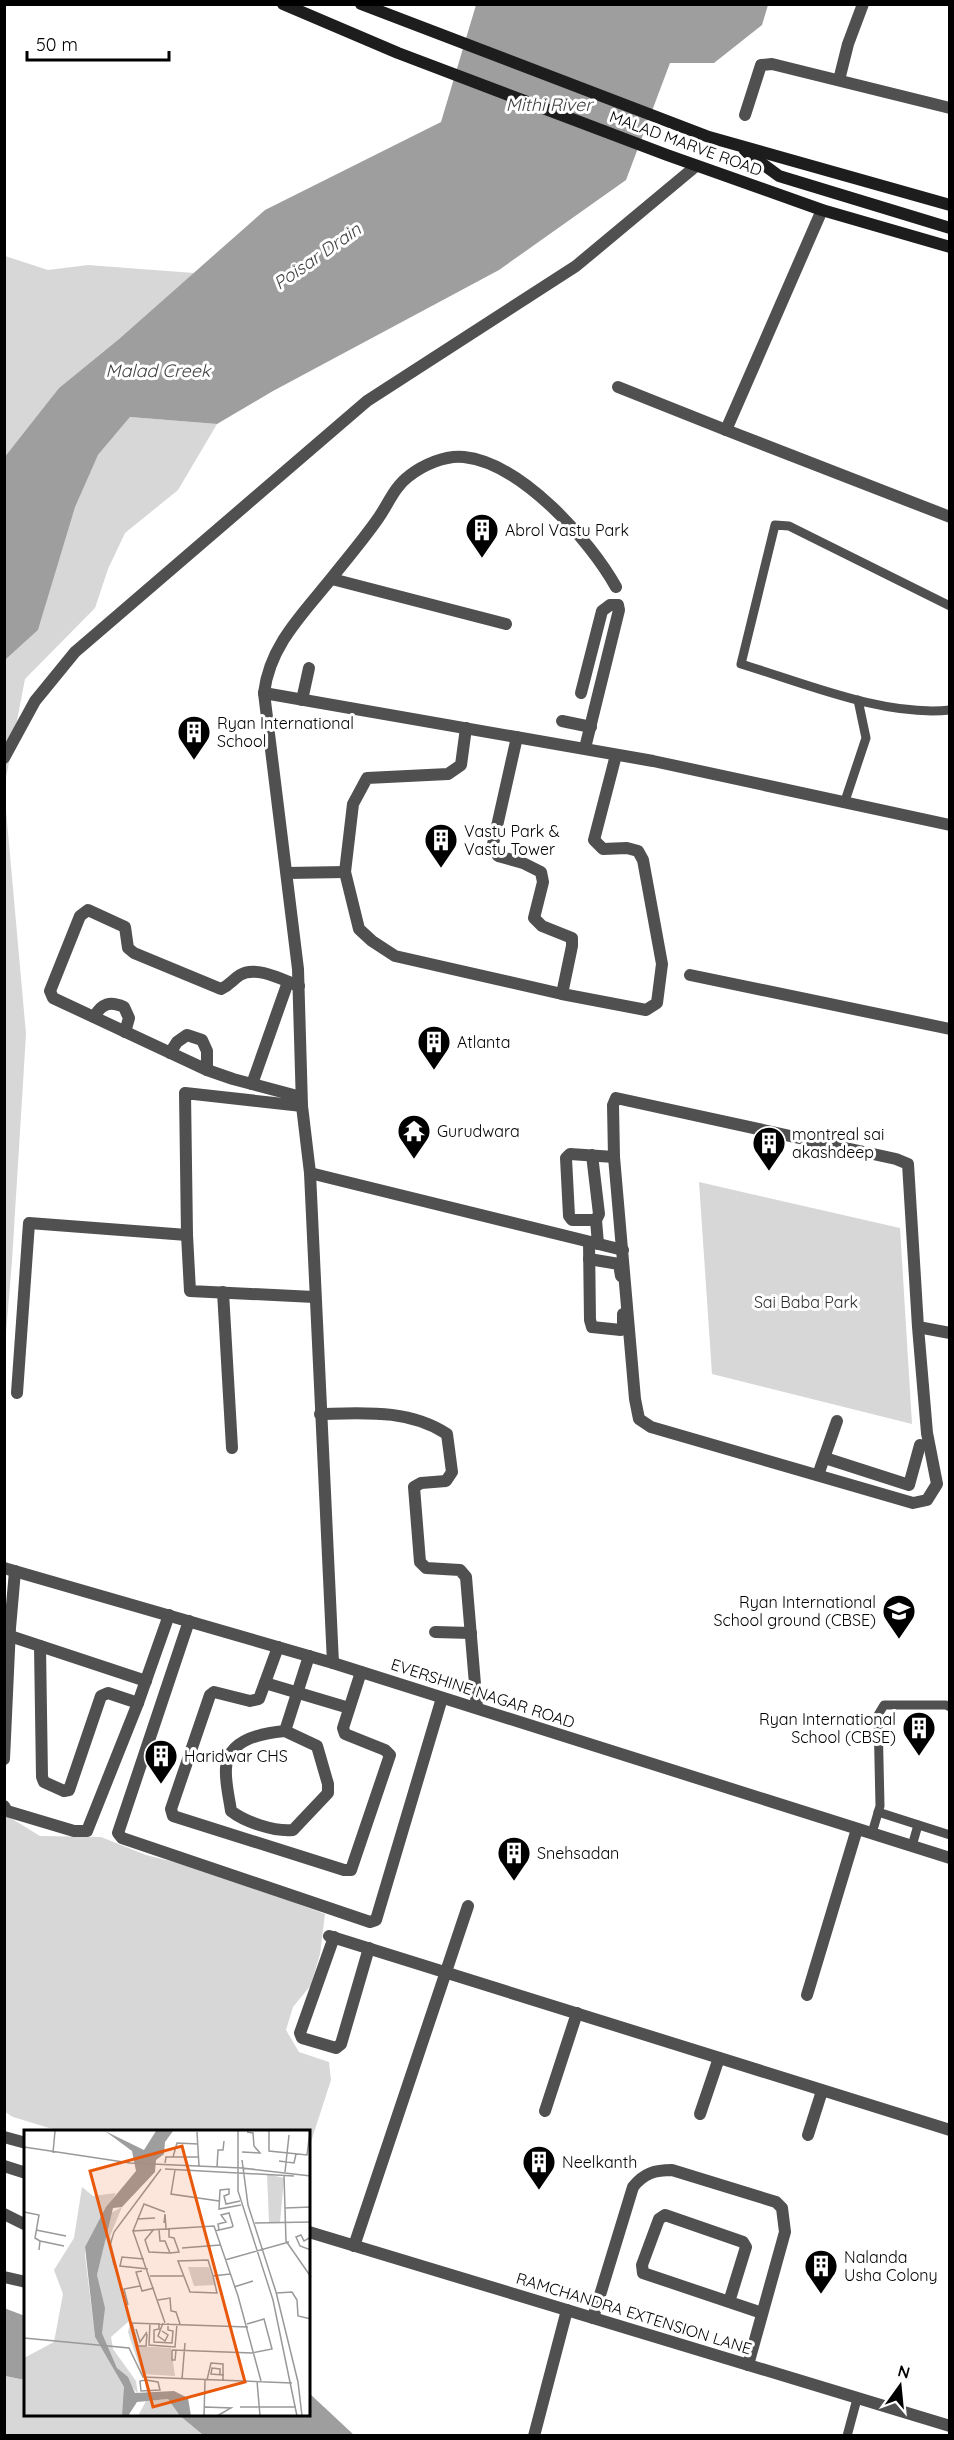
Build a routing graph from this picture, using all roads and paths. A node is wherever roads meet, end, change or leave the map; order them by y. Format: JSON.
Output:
{"nodes":[{"id":1,"x":283,"y":4,"type":"edge"},
{"id":2,"x":361,"y":4,"type":"edge"},
{"id":3,"x":863,"y":4,"type":"edge"},
{"id":4,"x":839,"y":80,"type":"junction"},
{"id":5,"x":950,"y":108,"type":"edge"},
{"id":6,"x":745,"y":115,"type":"dead end"},
{"id":7,"x":736,"y":145,"type":"junction"},
{"id":8,"x":696,"y":166,"type":"junction"},
{"id":9,"x":950,"y":205,"type":"edge"},
{"id":10,"x":822,"y":210,"type":"junction"},
{"id":11,"x":950,"y":228,"type":"edge"},
{"id":12,"x":950,"y":247,"type":"edge"},
{"id":13,"x":618,"y":387,"type":"dead end"},
{"id":14,"x":726,"y":430,"type":"junction"},
{"id":15,"x":950,"y":517,"type":"edge"},
{"id":16,"x":332,"y":579,"type":"junction"},
{"id":17,"x":616,"y":587,"type":"dead end"},
{"id":18,"x":950,"y":606,"type":"edge"},
{"id":19,"x":506,"y":624,"type":"dead end"},
{"id":20,"x":309,"y":668,"type":"dead end"},
{"id":21,"x":264,"y":693,"type":"junction"},
{"id":22,"x":581,"y":693,"type":"dead end"},
{"id":23,"x":302,"y":700,"type":"junction"},
{"id":24,"x":858,"y":700,"type":"junction"},
{"id":25,"x":950,"y":710,"type":"edge"},
{"id":26,"x":591,"y":727,"type":"junction"},
{"id":27,"x":466,"y":728,"type":"junction"},
{"id":28,"x":517,"y":737,"type":"junction"},
{"id":29,"x":557,"y":743,"type":"junction"},
{"id":30,"x":585,"y":748,"type":"junction"},
{"id":31,"x":616,"y":755,"type":"junction"},
{"id":32,"x":4,"y":758,"type":"edge"},
{"id":33,"x":844,"y":801,"type":"junction"},
{"id":34,"x":950,"y":825,"type":"edge"},
{"id":35,"x":345,"y":872,"type":"junction"},
{"id":36,"x":287,"y":873,"type":"junction"},
{"id":37,"x":690,"y":975,"type":"dead end"},
{"id":38,"x":293,"y":984,"type":"junction"},
{"id":39,"x":562,"y":994,"type":"junction"},
{"id":40,"x":94,"y":1017,"type":"junction"},
{"id":41,"x":950,"y":1029,"type":"edge"},
{"id":42,"x":125,"y":1032,"type":"junction"},
{"id":43,"x":170,"y":1053,"type":"junction"},
{"id":44,"x":207,"y":1070,"type":"junction"},
{"id":45,"x":252,"y":1084,"type":"junction"},
{"id":46,"x":302,"y":1101,"type":"junction"},
{"id":47,"x":592,"y":1155,"type":"junction"},
{"id":48,"x":614,"y":1157,"type":"junction"},
{"id":49,"x":310,"y":1173,"type":"junction"},
{"id":50,"x":619,"y":1208,"type":"junction"},
{"id":51,"x":597,"y":1213,"type":"junction"},
{"id":52,"x":187,"y":1235,"type":"junction"},
{"id":53,"x":593,"y":1243,"type":"junction"},
{"id":54,"x":623,"y":1250,"type":"junction"},
{"id":55,"x":589,"y":1259,"type":"junction"},
{"id":56,"x":223,"y":1292,"type":"junction"},
{"id":57,"x":625,"y":1296,"type":"junction"},
{"id":58,"x":314,"y":1297,"type":"junction"},
{"id":59,"x":918,"y":1327,"type":"junction"},
{"id":60,"x":950,"y":1333,"type":"edge"},
{"id":61,"x":17,"y":1393,"type":"dead end"},
{"id":62,"x":320,"y":1414,"type":"junction"},
{"id":63,"x":837,"y":1421,"type":"dead end"},
{"id":64,"x":921,"y":1445,"type":"dead end"},
{"id":65,"x":232,"y":1448,"type":"dead end"},
{"id":66,"x":825,"y":1458,"type":"junction"},
{"id":67,"x":818,"y":1475,"type":"junction"},
{"id":68,"x":909,"y":1485,"type":"junction"},
{"id":69,"x":904,"y":1500,"type":"junction"},
{"id":70,"x":10,"y":1570,"type":"edge"},
{"id":71,"x":169,"y":1615,"type":"junction"},
{"id":72,"x":189,"y":1621,"type":"junction"},
{"id":73,"x":435,"y":1632,"type":"dead end"},
{"id":74,"x":471,"y":1633,"type":"junction"},
{"id":75,"x":10,"y":1636,"type":"junction"},
{"id":76,"x":40,"y":1646,"type":"junction"},
{"id":77,"x":278,"y":1647,"type":"junction"},
{"id":78,"x":309,"y":1656,"type":"junction"},
{"id":79,"x":333,"y":1662,"type":"junction"},
{"id":80,"x":361,"y":1672,"type":"junction"},
{"id":81,"x":146,"y":1681,"type":"junction"},
{"id":82,"x":265,"y":1683,"type":"junction"},
{"id":83,"x":297,"y":1693,"type":"junction"},
{"id":84,"x":442,"y":1698,"type":"junction"},
{"id":85,"x":138,"y":1703,"type":"junction"},
{"id":86,"x":950,"y":1707,"type":"edge"},
{"id":87,"x":349,"y":1708,"type":"junction"},
{"id":88,"x":477,"y":1708,"type":"junction"},
{"id":89,"x":285,"y":1731,"type":"junction"},
{"id":90,"x":4,"y":1759,"type":"edge"},
{"id":91,"x":4,"y":1806,"type":"edge"},
{"id":92,"x":231,"y":1811,"type":"junction"},
{"id":93,"x":878,"y":1812,"type":"junction"},
{"id":94,"x":918,"y":1825,"type":"junction"},
{"id":95,"x":277,"y":1829,"type":"junction"},
{"id":96,"x":857,"y":1829,"type":"junction"},
{"id":97,"x":223,"y":1832,"type":"junction"},
{"id":98,"x":872,"y":1833,"type":"junction"},
{"id":99,"x":950,"y":1835,"type":"edge"},
{"id":100,"x":912,"y":1846,"type":"junction"},
{"id":101,"x":271,"y":1847,"type":"junction"},
{"id":102,"x":950,"y":1858,"type":"edge"},
{"id":103,"x":468,"y":1906,"type":"dead end"},
{"id":104,"x":369,"y":1948,"type":"junction"},
{"id":105,"x":446,"y":1972,"type":"junction"},
{"id":106,"x":807,"y":1995,"type":"dead end"},
{"id":107,"x":578,"y":2013,"type":"junction"},
{"id":108,"x":719,"y":2058,"type":"junction"},
{"id":109,"x":822,"y":2091,"type":"junction"},
{"id":110,"x":545,"y":2111,"type":"dead end"},
{"id":111,"x":700,"y":2114,"type":"dead end"},
{"id":112,"x":950,"y":2130,"type":"edge"},
{"id":113,"x":808,"y":2135,"type":"dead end"},
{"id":114,"x":5,"y":2138,"type":"edge"},
{"id":115,"x":24,"y":2143,"type":"edge"},
{"id":116,"x":4,"y":2166,"type":"edge"},
{"id":117,"x":24,"y":2172,"type":"edge"},
{"id":118,"x":4,"y":2214,"type":"edge"},
{"id":119,"x":24,"y":2224,"type":"edge"},
{"id":120,"x":310,"y":2232,"type":"edge"},
{"id":121,"x":354,"y":2246,"type":"junction"},
{"id":122,"x":4,"y":2277,"type":"edge"},
{"id":123,"x":24,"y":2282,"type":"edge"},
{"id":124,"x":729,"y":2302,"type":"junction"},
{"id":125,"x":567,"y":2310,"type":"junction"},
{"id":126,"x":762,"y":2313,"type":"junction"},
{"id":127,"x":593,"y":2318,"type":"junction"},
{"id":128,"x":748,"y":2365,"type":"junction"},
{"id":129,"x":857,"y":2399,"type":"junction"},
{"id":130,"x":950,"y":2426,"type":"edge"},
{"id":131,"x":534,"y":2436,"type":"edge"},
{"id":132,"x":847,"y":2436,"type":"edge"}],
"edges":[{"from":1,"to":8,"type":"main road","name":"MALAD MARVE ROAD"},
{"from":2,"to":7,"type":"main road","name":"MALAD MARVE ROAD"},
{"from":3,"to":4,"type":"street"},
{"from":4,"to":5,"type":"street"},
{"from":4,"to":6,"type":"street"},
{"from":7,"to":9,"type":"main road","name":"MALAD MARVE ROAD"},
{"from":7,"to":11,"type":"main road"},
{"from":8,"to":10,"type":"main road","name":"MALAD MARVE ROAD"},
{"from":8,"to":32,"type":"street"},
{"from":10,"to":12,"type":"main road","name":"MALAD MARVE ROAD"},
{"from":10,"to":14,"type":"street"},
{"from":13,"to":14,"type":"street"},
{"from":14,"to":15,"type":"street"},
{"from":16,"to":17,"type":"street"},
{"from":16,"to":19,"type":"street"},
{"from":16,"to":21,"type":"street"},
{"from":18,"to":24,"type":"lane"},
{"from":20,"to":23,"type":"street"},
{"from":21,"to":23,"type":"street"},
{"from":21,"to":36,"type":"street"},
{"from":22,"to":26,"type":"street"},
{"from":23,"to":27,"type":"street"},
{"from":24,"to":25,"type":"lane"},
{"from":24,"to":33,"type":"lane"},
{"from":26,"to":29,"type":"street"},
{"from":26,"to":30,"type":"street"},
{"from":27,"to":28,"type":"street"},
{"from":27,"to":35,"type":"street"},
{"from":28,"to":29,"type":"street"},
{"from":28,"to":39,"type":"street"},
{"from":29,"to":30,"type":"street"},
{"from":30,"to":31,"type":"street"},
{"from":31,"to":33,"type":"street"},
{"from":31,"to":39,"type":"street"},
{"from":33,"to":34,"type":"street"},
{"from":35,"to":36,"type":"street"},
{"from":35,"to":39,"type":"street"},
{"from":36,"to":38,"type":"street"},
{"from":37,"to":41,"type":"street"},
{"from":38,"to":40,"type":"street"},
{"from":38,"to":45,"type":"street"},
{"from":38,"to":46,"type":"street"},
{"from":40,"to":42,"type":"street"},
{"from":40,"to":42,"type":"street"},
{"from":42,"to":43,"type":"street"},
{"from":43,"to":44,"type":"street"},
{"from":43,"to":44,"type":"street"},
{"from":44,"to":45,"type":"street"},
{"from":45,"to":46,"type":"street"},
{"from":46,"to":49,"type":"street"},
{"from":46,"to":52,"type":"street"},
{"from":47,"to":48,"type":"street"},
{"from":47,"to":51,"type":"street"},
{"from":47,"to":51,"type":"street"},
{"from":48,"to":50,"type":"street"},
{"from":48,"to":59,"type":"street"},
{"from":49,"to":53,"type":"street"},
{"from":49,"to":58,"type":"street"},
{"from":50,"to":51,"type":"street"},
{"from":50,"to":54,"type":"street"},
{"from":51,"to":53,"type":"street"},
{"from":52,"to":56,"type":"street"},
{"from":52,"to":61,"type":"street"},
{"from":53,"to":54,"type":"street"},
{"from":53,"to":55,"type":"street"},
{"from":54,"to":57,"type":"street"},
{"from":55,"to":57,"type":"street"},
{"from":55,"to":57,"type":"street"},
{"from":56,"to":58,"type":"street"},
{"from":56,"to":65,"type":"street"},
{"from":57,"to":67,"type":"street"},
{"from":58,"to":62,"type":"street"},
{"from":59,"to":60,"type":"street"},
{"from":59,"to":69,"type":"street"},
{"from":62,"to":74,"type":"street"},
{"from":62,"to":79,"type":"street"},
{"from":63,"to":66,"type":"street"},
{"from":64,"to":68,"type":"street"},
{"from":66,"to":67,"type":"street"},
{"from":66,"to":68,"type":"street"},
{"from":67,"to":69,"type":"street"},
{"from":68,"to":69,"type":"street"},
{"from":70,"to":71,"type":"street","name":"EVERSHINE NAGAR ROAD"},
{"from":70,"to":75,"type":"street"},
{"from":71,"to":72,"type":"street","name":"EVERSHINE NAGAR ROAD"},
{"from":71,"to":81,"type":"street"},
{"from":72,"to":77,"type":"street","name":"EVERSHINE NAGAR ROAD"},
{"from":72,"to":84,"type":"street"},
{"from":73,"to":74,"type":"street"},
{"from":74,"to":88,"type":"street"},
{"from":75,"to":76,"type":"street"},
{"from":75,"to":90,"type":"street"},
{"from":76,"to":81,"type":"street"},
{"from":76,"to":85,"type":"street"},
{"from":77,"to":78,"type":"street","name":"EVERSHINE NAGAR ROAD"},
{"from":77,"to":82,"type":"street"},
{"from":78,"to":79,"type":"street","name":"EVERSHINE NAGAR ROAD"},
{"from":78,"to":83,"type":"street"},
{"from":79,"to":80,"type":"street","name":"EVERSHINE NAGAR ROAD"},
{"from":80,"to":84,"type":"street","name":"EVERSHINE NAGAR ROAD"},
{"from":80,"to":87,"type":"street"},
{"from":81,"to":85,"type":"street"},
{"from":82,"to":83,"type":"street"},
{"from":82,"to":97,"type":"street"},
{"from":83,"to":87,"type":"street"},
{"from":83,"to":89,"type":"street"},
{"from":84,"to":88,"type":"street","name":"EVERSHINE NAGAR ROAD"},
{"from":85,"to":91,"type":"street"},
{"from":86,"to":93,"type":"lane"},
{"from":87,"to":101,"type":"street"},
{"from":88,"to":96,"type":"street","name":"EVERSHINE NAGAR ROAD"},
{"from":89,"to":92,"type":"street"},
{"from":89,"to":95,"type":"street"},
{"from":92,"to":95,"type":"street"},
{"from":92,"to":97,"type":"street"},
{"from":93,"to":94,"type":"lane"},
{"from":93,"to":98,"type":"lane"},
{"from":94,"to":99,"type":"lane"},
{"from":94,"to":100,"type":"lane"},
{"from":95,"to":101,"type":"street"},
{"from":96,"to":98,"type":"street","name":"EVERSHINE NAGAR ROAD"},
{"from":96,"to":106,"type":"street"},
{"from":97,"to":101,"type":"street"},
{"from":98,"to":100,"type":"street","name":"EVERSHINE NAGAR ROAD"},
{"from":100,"to":102,"type":"street","name":"EVERSHINE NAGAR ROAD"},
{"from":103,"to":105,"type":"street"},
{"from":104,"to":104,"type":"street"},
{"from":104,"to":105,"type":"street"},
{"from":105,"to":107,"type":"street"},
{"from":105,"to":121,"type":"street"},
{"from":107,"to":108,"type":"street"},
{"from":107,"to":110,"type":"street"},
{"from":108,"to":109,"type":"street"},
{"from":108,"to":111,"type":"street"},
{"from":109,"to":112,"type":"street"},
{"from":109,"to":113,"type":"street"},
{"from":114,"to":115,"type":"street"},
{"from":116,"to":117,"type":"street"},
{"from":118,"to":119,"type":"street"},
{"from":120,"to":121,"type":"street","name":"RAMCHANDRA EXTENSION LANE"},
{"from":121,"to":125,"type":"street","name":"RAMCHANDRA EXTENSION LANE"},
{"from":122,"to":123,"type":"street"},
{"from":124,"to":124,"type":"street"},
{"from":124,"to":126,"type":"street"},
{"from":125,"to":127,"type":"street","name":"RAMCHANDRA EXTENSION LANE"},
{"from":125,"to":131,"type":"street"},
{"from":126,"to":127,"type":"street"},
{"from":126,"to":128,"type":"street"},
{"from":127,"to":128,"type":"street","name":"RAMCHANDRA EXTENSION LANE"},
{"from":128,"to":129,"type":"street","name":"RAMCHANDRA EXTENSION LANE"},
{"from":129,"to":130,"type":"street","name":"RAMCHANDRA EXTENSION LANE"},
{"from":129,"to":132,"type":"lane"}]}
